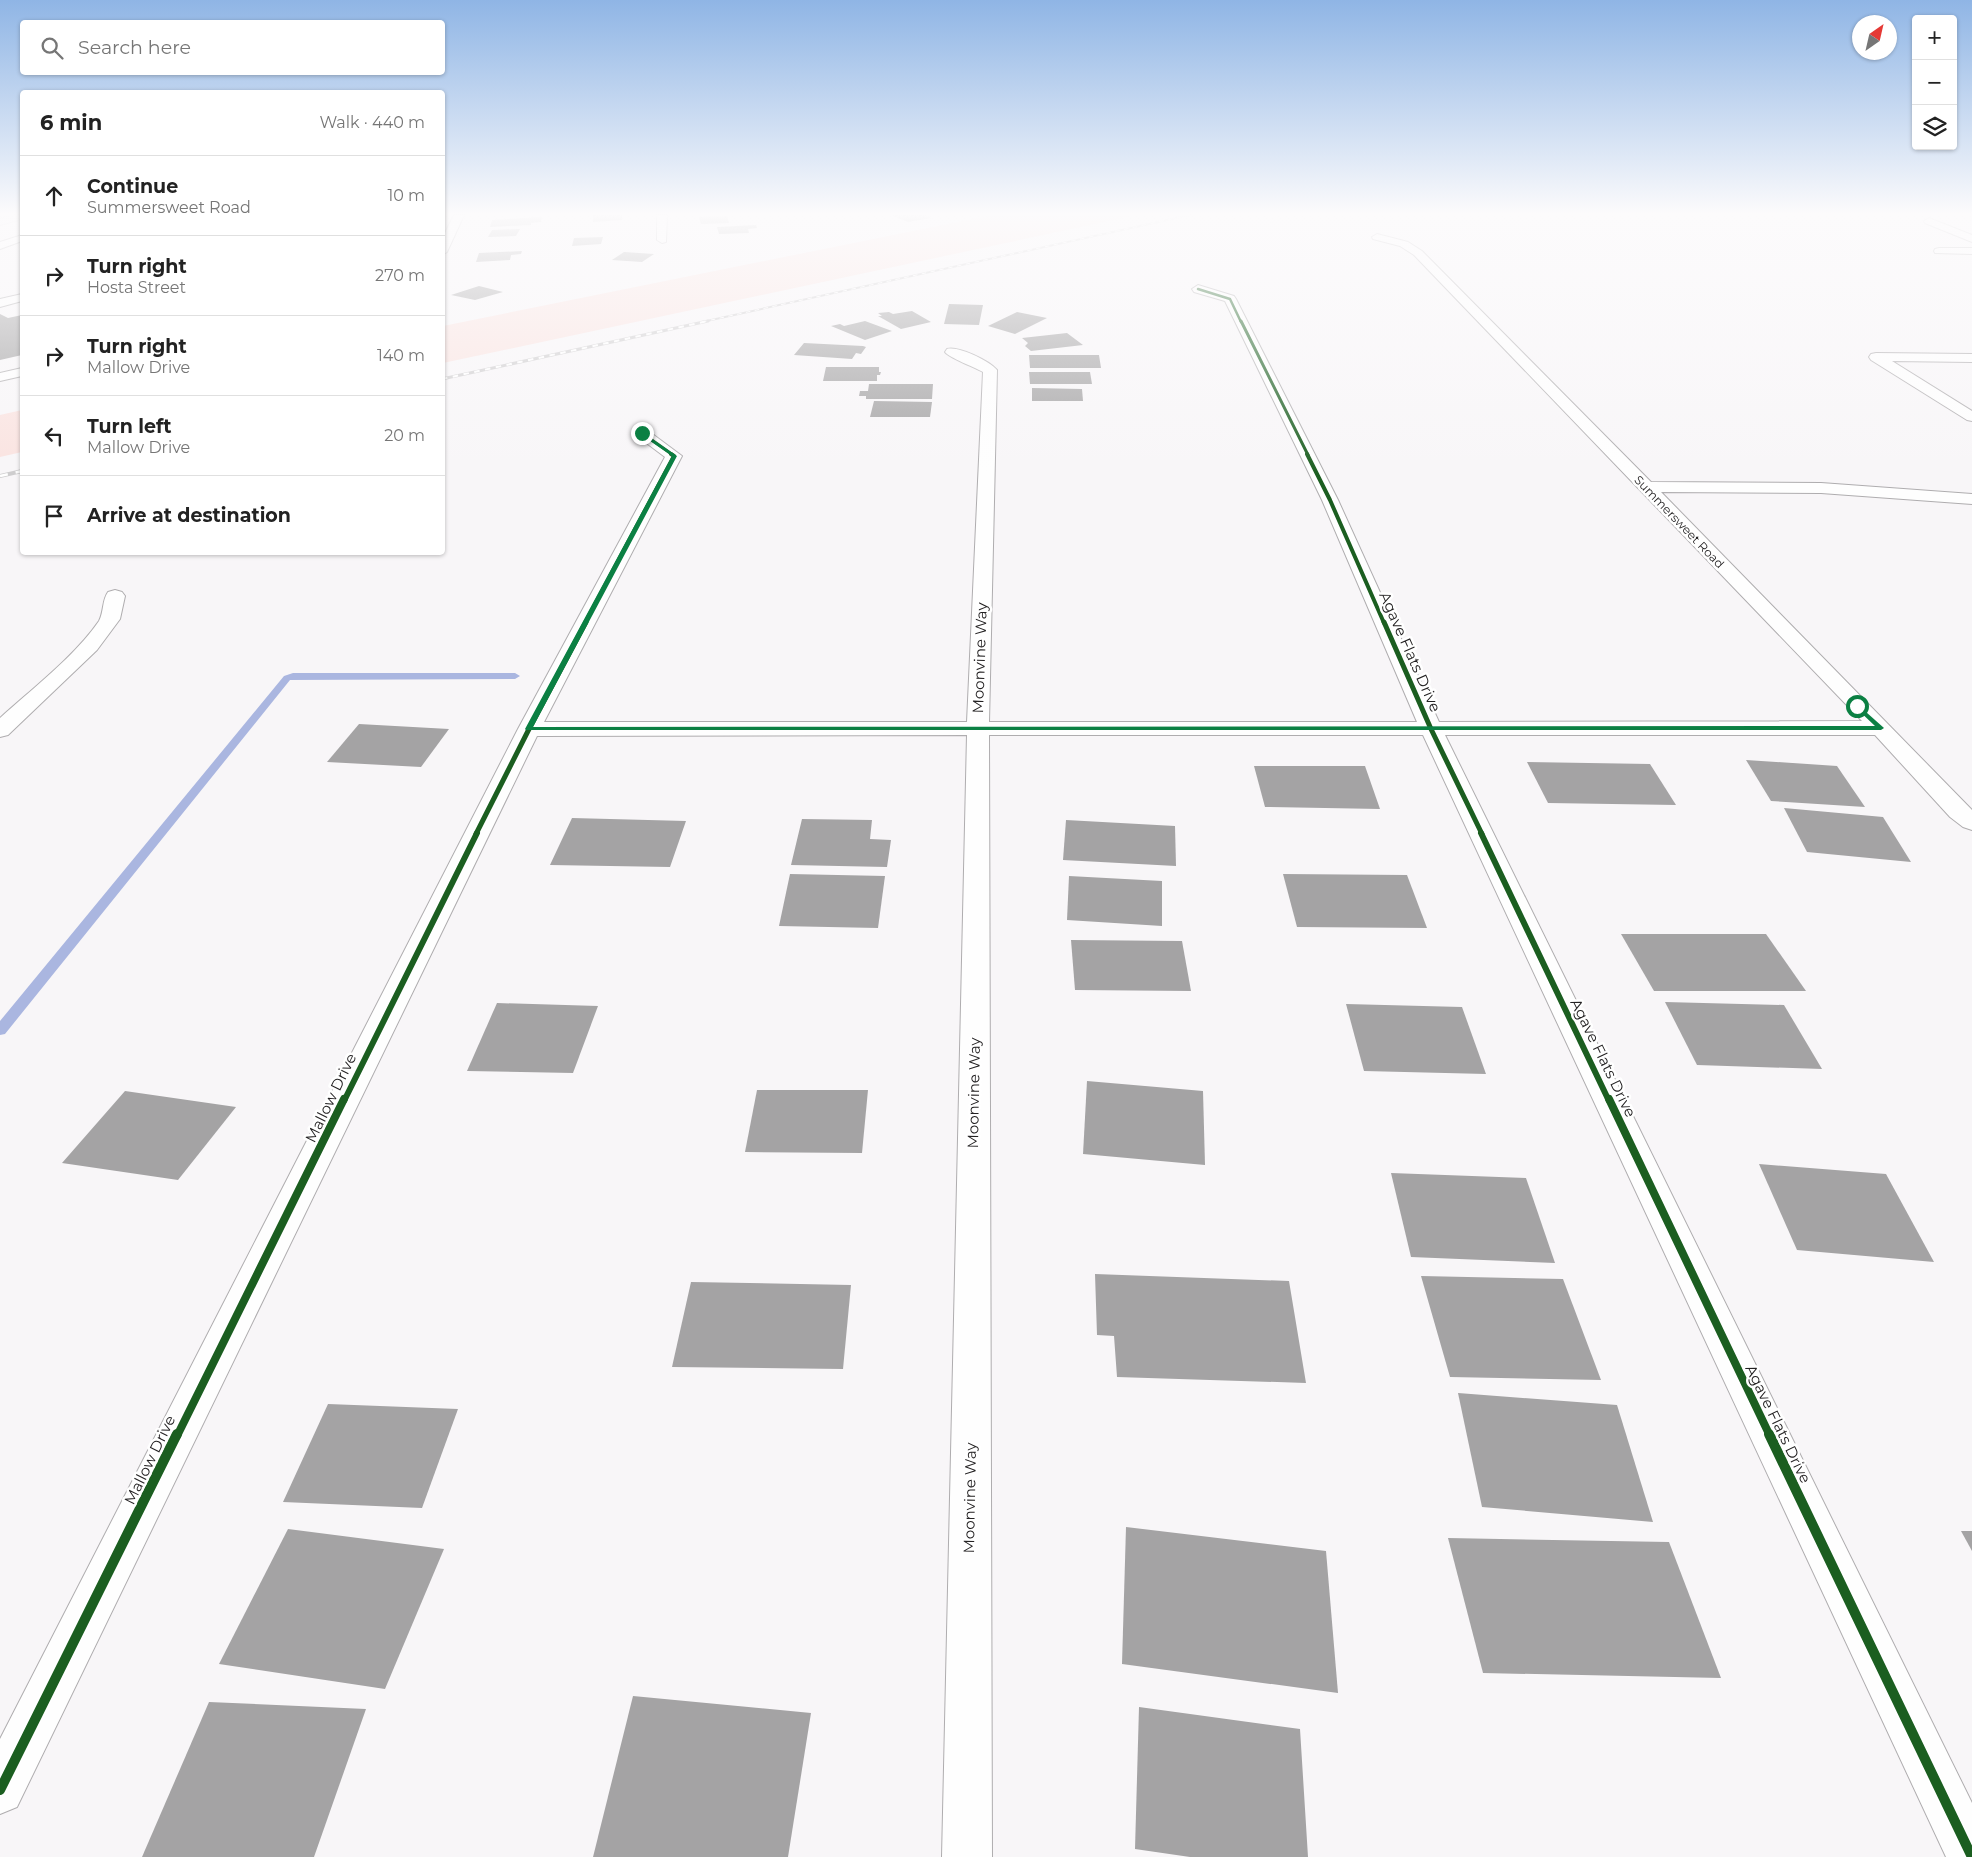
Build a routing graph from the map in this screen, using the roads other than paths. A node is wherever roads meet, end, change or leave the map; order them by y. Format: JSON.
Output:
{"nodes":[{"id":1,"x":1231,"y":302,"type":"edge"},
{"id":2,"x":1466,"y":302,"type":"edge"},
{"id":3,"x":952,"y":352,"type":"dead end"},
{"id":4,"x":1972,"y":358,"type":"edge"},
{"id":5,"x":20,"y":373,"type":"edge"},
{"id":6,"x":0,"y":378,"type":"edge"},
{"id":7,"x":1952,"y":405,"type":"junction"},
{"id":8,"x":1972,"y":405,"type":"edge"},
{"id":9,"x":1972,"y":417,"type":"edge"},
{"id":10,"x":642,"y":433,"type":"dead end"},
{"id":11,"x":1645,"y":487,"type":"junction"},
{"id":12,"x":1972,"y":500,"type":"edge"},
{"id":13,"x":115,"y":596,"type":"dead end"},
{"id":14,"x":978,"y":728,"type":"junction"},
{"id":15,"x":1881,"y":728,"type":"junction"},
{"id":16,"x":529,"y":729,"type":"junction"},
{"id":17,"x":1430,"y":729,"type":"junction"},
{"id":18,"x":0,"y":730,"type":"edge"},
{"id":19,"x":1972,"y":822,"type":"edge"},
{"id":20,"x":0,"y":1790,"type":"edge"},
{"id":21,"x":967,"y":1857,"type":"edge"},
{"id":22,"x":1972,"y":1857,"type":"edge"}],
"edges":[{"from":1,"to":17,"type":"street","name":"Agave Flats Drive"},
{"from":2,"to":11,"type":"street","name":"Summersweet Road"},
{"from":3,"to":14,"type":"street","name":"Moonvine Way"},
{"from":4,"to":7,"type":"street"},
{"from":5,"to":6,"type":"street"},
{"from":7,"to":8,"type":"street"},
{"from":7,"to":9,"type":"street"},
{"from":10,"to":16,"type":"street","name":"Mallow Drive"},
{"from":11,"to":12,"type":"street"},
{"from":11,"to":15,"type":"street","name":"Summersweet Road"},
{"from":13,"to":18,"type":"street"},
{"from":14,"to":16,"type":"street"},
{"from":14,"to":17,"type":"street"},
{"from":14,"to":21,"type":"street","name":"Moonvine Way"},
{"from":15,"to":17,"type":"street"},
{"from":15,"to":19,"type":"street","name":"Summersweet Road"},
{"from":16,"to":20,"type":"street","name":"Mallow Drive"},
{"from":17,"to":22,"type":"street","name":"Agave Flats Drive"}]}
